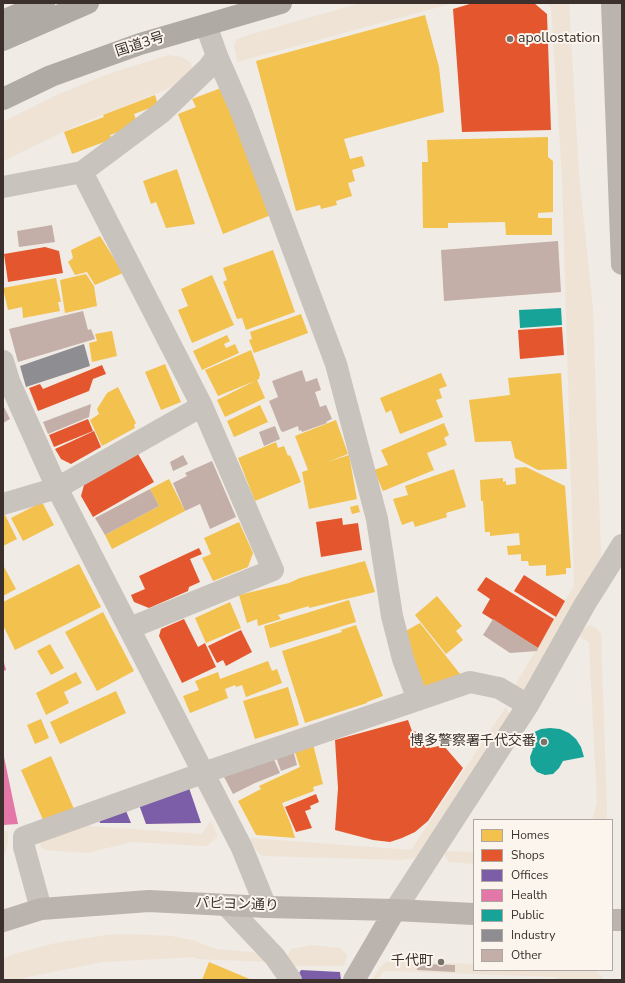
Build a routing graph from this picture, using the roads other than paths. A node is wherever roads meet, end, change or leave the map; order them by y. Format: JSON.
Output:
{"nodes":[{"id":1,"x":44,"y":3,"type":"edge"},
{"id":2,"x":76,"y":3,"type":"edge"},
{"id":3,"x":88,"y":3,"type":"edge"},
{"id":4,"x":281,"y":3,"type":"edge"},
{"id":5,"x":612,"y":3,"type":"edge"},
{"id":6,"x":3,"y":20,"type":"edge"},
{"id":7,"x":206,"y":25,"type":"junction"},
{"id":8,"x":3,"y":33,"type":"edge"},
{"id":9,"x":3,"y":40,"type":"edge"},
{"id":10,"x":217,"y":56,"type":"junction"},
{"id":11,"x":3,"y":99,"type":"edge"},
{"id":12,"x":82,"y":172,"type":"junction"},
{"id":13,"x":3,"y":187,"type":"edge"},
{"id":14,"x":622,"y":264,"type":"edge"},
{"id":15,"x":3,"y":361,"type":"edge"},
{"id":16,"x":202,"y":406,"type":"junction"},
{"id":17,"x":58,"y":488,"type":"junction"},
{"id":18,"x":3,"y":504,"type":"edge"},
{"id":19,"x":622,"y":546,"type":"edge"},
{"id":20,"x":130,"y":628,"type":"junction"},
{"id":21,"x":418,"y":700,"type":"junction"},
{"id":22,"x":528,"y":705,"type":"junction"},
{"id":23,"x":203,"y":773,"type":"junction"},
{"id":24,"x":226,"y":905,"type":"junction"},
{"id":25,"x":266,"y":907,"type":"junction"},
{"id":26,"x":41,"y":909,"type":"junction"},
{"id":27,"x":395,"y":910,"type":"junction"},
{"id":28,"x":473,"y":914,"type":"edge"},
{"id":29,"x":3,"y":921,"type":"edge"},
{"id":30,"x":291,"y":980,"type":"edge"},
{"id":31,"x":354,"y":980,"type":"edge"}],
"edges":[{"from":1,"to":6,"type":"highway"},
{"from":2,"to":8,"type":"highway"},
{"from":3,"to":9,"type":"highway"},
{"from":4,"to":7,"type":"highway","name":"国道3号"},
{"from":5,"to":14,"type":"main road"},
{"from":7,"to":10,"type":"street"},
{"from":7,"to":11,"type":"highway","name":"国道3号"},
{"from":10,"to":12,"type":"street"},
{"from":10,"to":21,"type":"street"},
{"from":12,"to":13,"type":"street"},
{"from":12,"to":16,"type":"street"},
{"from":15,"to":17,"type":"street"},
{"from":16,"to":17,"type":"street"},
{"from":16,"to":20,"type":"street"},
{"from":17,"to":18,"type":"street"},
{"from":17,"to":20,"type":"street"},
{"from":19,"to":22,"type":"street"},
{"from":20,"to":23,"type":"street"},
{"from":21,"to":22,"type":"street"},
{"from":21,"to":23,"type":"street"},
{"from":22,"to":27,"type":"street"},
{"from":23,"to":25,"type":"street"},
{"from":23,"to":26,"type":"street"},
{"from":24,"to":25,"type":"main road","name":"パピヨン通り"},
{"from":24,"to":26,"type":"main road","name":"パピヨン通り"},
{"from":24,"to":30,"type":"street"},
{"from":25,"to":27,"type":"main road","name":"パピヨン通り"},
{"from":26,"to":29,"type":"main road","name":"パピヨン通り"},
{"from":27,"to":28,"type":"main road","name":"パピヨン通り"},
{"from":27,"to":31,"type":"main road"}]}
